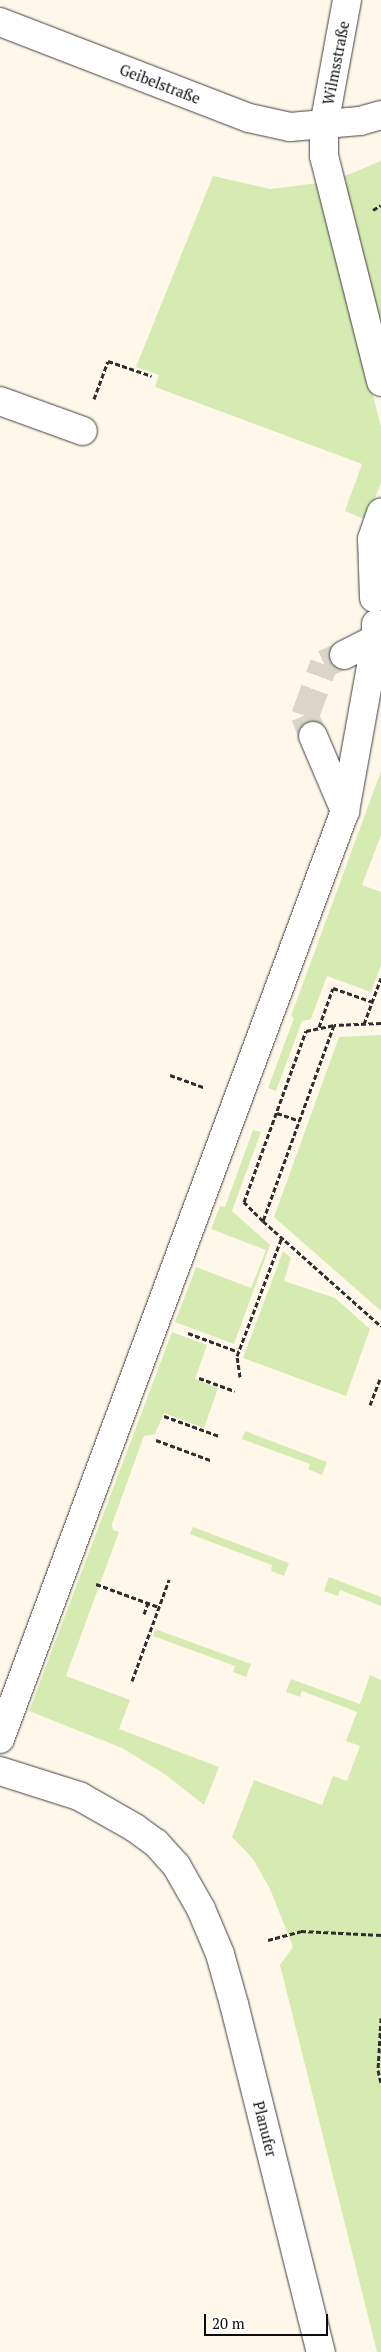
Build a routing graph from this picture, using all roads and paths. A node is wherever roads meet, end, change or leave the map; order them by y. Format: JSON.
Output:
{"nodes":[{"id":1,"x":347,"y":0,"type":"edge"},
{"id":2,"x":0,"y":22,"type":"edge"},
{"id":3,"x":381,"y":114,"type":"edge"},
{"id":4,"x":324,"y":125,"type":"junction"},
{"id":5,"x":152,"y":376,"type":"dead end"},
{"id":6,"x":381,"y":382,"type":"edge"},
{"id":7,"x":0,"y":401,"type":"edge"},
{"id":8,"x":83,"y":431,"type":"joint"},
{"id":9,"x":381,"y":513,"type":"edge"},
{"id":10,"x":376,"y":620,"type":"junction"},
{"id":11,"x":344,"y":655,"type":"tunnel mouth"},
{"id":12,"x":313,"y":736,"type":"tunnel mouth"},
{"id":13,"x":345,"y":811,"type":"junction"},
{"id":14,"x":381,"y":978,"type":"edge"},
{"id":15,"x":373,"y":1002,"type":"junction"},
{"id":16,"x":364,"y":1024,"type":"junction"},
{"id":17,"x":381,"y":1024,"type":"edge"},
{"id":18,"x":334,"y":1025,"type":"junction"},
{"id":19,"x":318,"y":1028,"type":"junction"},
{"id":20,"x":284,"y":1116,"type":"dead end"},
{"id":21,"x":300,"y":1121,"type":"junction"},
{"id":22,"x":263,"y":1221,"type":"junction"},
{"id":23,"x":282,"y":1237,"type":"junction"},
{"id":24,"x":156,"y":1321,"type":"junction"},
{"id":25,"x":381,"y":1326,"type":"edge"},
{"id":26,"x":239,"y":1352,"type":"junction"},
{"id":27,"x":240,"y":1377,"type":"dead end"},
{"id":28,"x":199,"y":1378,"type":"dead end"},
{"id":29,"x":381,"y":1378,"type":"edge"},
{"id":30,"x":235,"y":1391,"type":"dead end"},
{"id":31,"x":370,"y":1405,"type":"dead end"},
{"id":32,"x":164,"y":1416,"type":"dead end"},
{"id":33,"x":219,"y":1436,"type":"dead end"},
{"id":34,"x":156,"y":1440,"type":"dead end"},
{"id":35,"x":210,"y":1460,"type":"dead end"},
{"id":36,"x":169,"y":1580,"type":"dead end"},
{"id":37,"x":93,"y":1583,"type":"dead end"},
{"id":38,"x":148,"y":1603,"type":"junction"},
{"id":39,"x":159,"y":1607,"type":"junction"},
{"id":40,"x":144,"y":1614,"type":"dead end"},
{"id":41,"x":132,"y":1681,"type":"dead end"},
{"id":42,"x":0,"y":1739,"type":"edge"},
{"id":43,"x":0,"y":1771,"type":"edge"},
{"id":44,"x":381,"y":1935,"type":"edge"},
{"id":45,"x":268,"y":1940,"type":"dead end"},
{"id":46,"x":381,"y":2018,"type":"edge"},
{"id":47,"x":381,"y":2083,"type":"edge"},
{"id":48,"x":321,"y":2352,"type":"edge"}],
"edges":[{"from":1,"to":4,"type":"street","name":"Wilmsstraße"},
{"from":2,"to":4,"type":"street","name":"Geibelstraße"},
{"from":3,"to":4,"type":"street","name":"Geibelstraße"},
{"from":4,"to":6,"type":"street","name":"Wilmsstraße"},
{"from":5,"to":8,"type":"path"},
{"from":7,"to":8,"type":"street"},
{"from":9,"to":10,"type":"street"},
{"from":10,"to":11,"type":"street"},
{"from":10,"to":13,"type":"street"},
{"from":12,"to":13,"type":"street"},
{"from":13,"to":24,"type":"street"},
{"from":14,"to":15,"type":"path"},
{"from":15,"to":16,"type":"path"},
{"from":15,"to":19,"type":"path"},
{"from":16,"to":17,"type":"path"},
{"from":16,"to":18,"type":"path"},
{"from":18,"to":19,"type":"path"},
{"from":18,"to":21,"type":"path"},
{"from":19,"to":22,"type":"path"},
{"from":20,"to":21,"type":"path"},
{"from":21,"to":22,"type":"path"},
{"from":22,"to":23,"type":"path"},
{"from":23,"to":25,"type":"path"},
{"from":23,"to":26,"type":"path"},
{"from":24,"to":26,"type":"path"},
{"from":24,"to":42,"type":"street"},
{"from":26,"to":27,"type":"path"},
{"from":28,"to":30,"type":"path"},
{"from":29,"to":31,"type":"path"},
{"from":32,"to":33,"type":"path"},
{"from":34,"to":35,"type":"path"},
{"from":36,"to":39,"type":"path"},
{"from":37,"to":38,"type":"path"},
{"from":38,"to":39,"type":"path"},
{"from":38,"to":40,"type":"path"},
{"from":39,"to":41,"type":"path"},
{"from":43,"to":48,"type":"street","name":"Planufer"},
{"from":44,"to":45,"type":"path"},
{"from":46,"to":47,"type":"path"}]}
